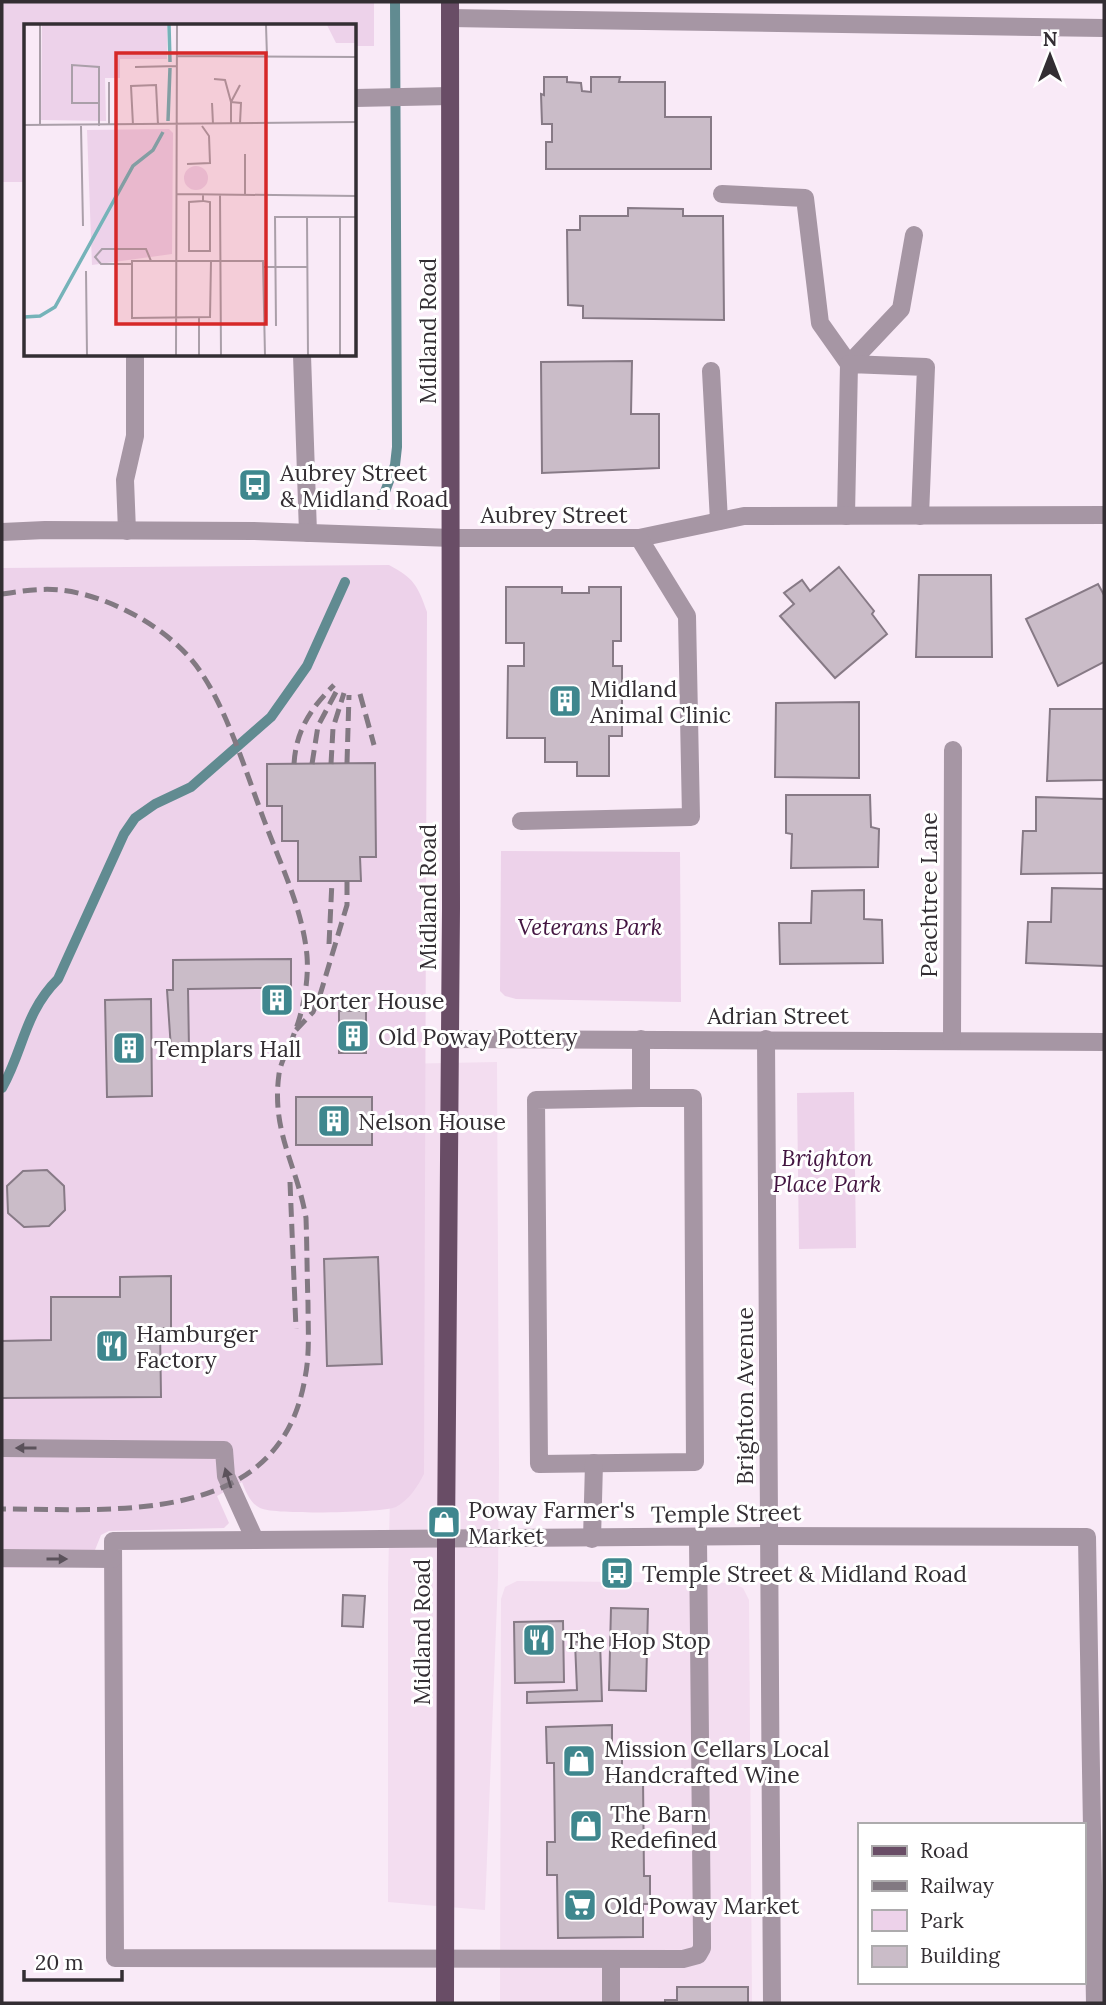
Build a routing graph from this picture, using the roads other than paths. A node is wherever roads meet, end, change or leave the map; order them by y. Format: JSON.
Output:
{"nodes":[{"id":1,"x":450,"y":10,"type":"edge"},
{"id":2,"x":1104,"y":28,"type":"edge"},
{"id":3,"x":450,"y":96,"type":"junction"},
{"id":4,"x":359,"y":98,"type":"edge"},
{"id":5,"x":722,"y":194,"type":"dead end"},
{"id":6,"x":914,"y":235,"type":"dead end"},
{"id":7,"x":135,"y":357,"type":"edge"},
{"id":8,"x":302,"y":357,"type":"edge"},
{"id":9,"x":849,"y":364,"type":"junction"},
{"id":10,"x":711,"y":371,"type":"dead end"},
{"id":11,"x":1104,"y":514,"type":"edge"},
{"id":12,"x":846,"y":516,"type":"junction"},
{"id":13,"x":920,"y":516,"type":"junction"},
{"id":14,"x":719,"y":521,"type":"junction"},
{"id":15,"x":127,"y":531,"type":"junction"},
{"id":16,"x":2,"y":532,"type":"edge"},
{"id":17,"x":308,"y":533,"type":"junction"},
{"id":18,"x":452,"y":538,"type":"junction"},
{"id":19,"x":639,"y":538,"type":"junction"},
{"id":20,"x":953,"y":750,"type":"dead end"},
{"id":21,"x":521,"y":821,"type":"dead end"},
{"id":22,"x":451,"y":1040,"type":"junction"},
{"id":23,"x":641,"y":1040,"type":"junction"},
{"id":24,"x":766,"y":1040,"type":"junction"},
{"id":25,"x":952,"y":1041,"type":"junction"},
{"id":26,"x":1104,"y":1042,"type":"edge"},
{"id":27,"x":641,"y":1098,"type":"junction"},
{"id":28,"x":2,"y":1448,"type":"edge"},
{"id":29,"x":594,"y":1463,"type":"junction"},
{"id":30,"x":769,"y":1536,"type":"junction"},
{"id":31,"x":698,"y":1538,"type":"junction"},
{"id":32,"x":592,"y":1539,"type":"junction"},
{"id":33,"x":256,"y":1540,"type":"junction"},
{"id":34,"x":446,"y":1540,"type":"junction"},
{"id":35,"x":113,"y":1550,"type":"junction"},
{"id":36,"x":2,"y":1559,"type":"edge"},
{"id":37,"x":1096,"y":1581,"type":"edge"},
{"id":38,"x":446,"y":1958,"type":"junction"},
{"id":39,"x":611,"y":1959,"type":"junction"},
{"id":40,"x":445,"y":2003,"type":"edge"},
{"id":41,"x":611,"y":2003,"type":"edge"},
{"id":42,"x":772,"y":2003,"type":"edge"},
{"id":43,"x":1095,"y":2003,"type":"edge"}],
"edges":[{"from":1,"to":2,"type":"street"},
{"from":1,"to":3,"type":"main road","name":"Midland Road"},
{"from":3,"to":4,"type":"street"},
{"from":3,"to":18,"type":"main road","name":"Midland Road"},
{"from":5,"to":9,"type":"street"},
{"from":6,"to":9,"type":"street"},
{"from":7,"to":15,"type":"street"},
{"from":8,"to":17,"type":"street"},
{"from":9,"to":12,"type":"street"},
{"from":9,"to":13,"type":"street"},
{"from":10,"to":14,"type":"street"},
{"from":11,"to":13,"type":"street","name":"Aubrey Street"},
{"from":12,"to":13,"type":"street","name":"Aubrey Street"},
{"from":12,"to":14,"type":"street","name":"Aubrey Street"},
{"from":14,"to":19,"type":"street","name":"Aubrey Street"},
{"from":15,"to":16,"type":"street","name":"Aubrey Street"},
{"from":15,"to":17,"type":"street","name":"Aubrey Street"},
{"from":17,"to":18,"type":"street","name":"Aubrey Street"},
{"from":18,"to":19,"type":"street","name":"Aubrey Street"},
{"from":18,"to":22,"type":"main road","name":"Midland Road"},
{"from":19,"to":21,"type":"street"},
{"from":20,"to":25,"type":"street","name":"Peachtree Lane"},
{"from":22,"to":23,"type":"street","name":"Adrian Street"},
{"from":22,"to":34,"type":"main road","name":"Midland Road"},
{"from":23,"to":24,"type":"street","name":"Adrian Street"},
{"from":23,"to":27,"type":"street"},
{"from":24,"to":25,"type":"street","name":"Adrian Street"},
{"from":24,"to":30,"type":"street","name":"Brighton Avenue"},
{"from":25,"to":26,"type":"street","name":"Adrian Street"},
{"from":27,"to":29,"type":"street"},
{"from":27,"to":29,"type":"street"},
{"from":33,"to":28,"type":"street","one_way":true},
{"from":29,"to":32,"type":"street"},
{"from":30,"to":31,"type":"street","name":"Temple Street"},
{"from":30,"to":37,"type":"street","name":"Temple Street"},
{"from":30,"to":42,"type":"street","name":"Brighton Avenue"},
{"from":31,"to":32,"type":"street","name":"Temple Street"},
{"from":31,"to":39,"type":"street"},
{"from":32,"to":34,"type":"street","name":"Temple Street"},
{"from":33,"to":34,"type":"street","name":"Temple Street"},
{"from":33,"to":35,"type":"street","name":"Temple Street"},
{"from":34,"to":38,"type":"main road","name":"Midland Road"},
{"from":36,"to":35,"type":"street","name":"Temple Street","one_way":true},
{"from":35,"to":38,"type":"street"},
{"from":37,"to":43,"type":"street"},
{"from":38,"to":39,"type":"street"},
{"from":38,"to":40,"type":"main road","name":"Midland Road"},
{"from":39,"to":41,"type":"street"}]}
